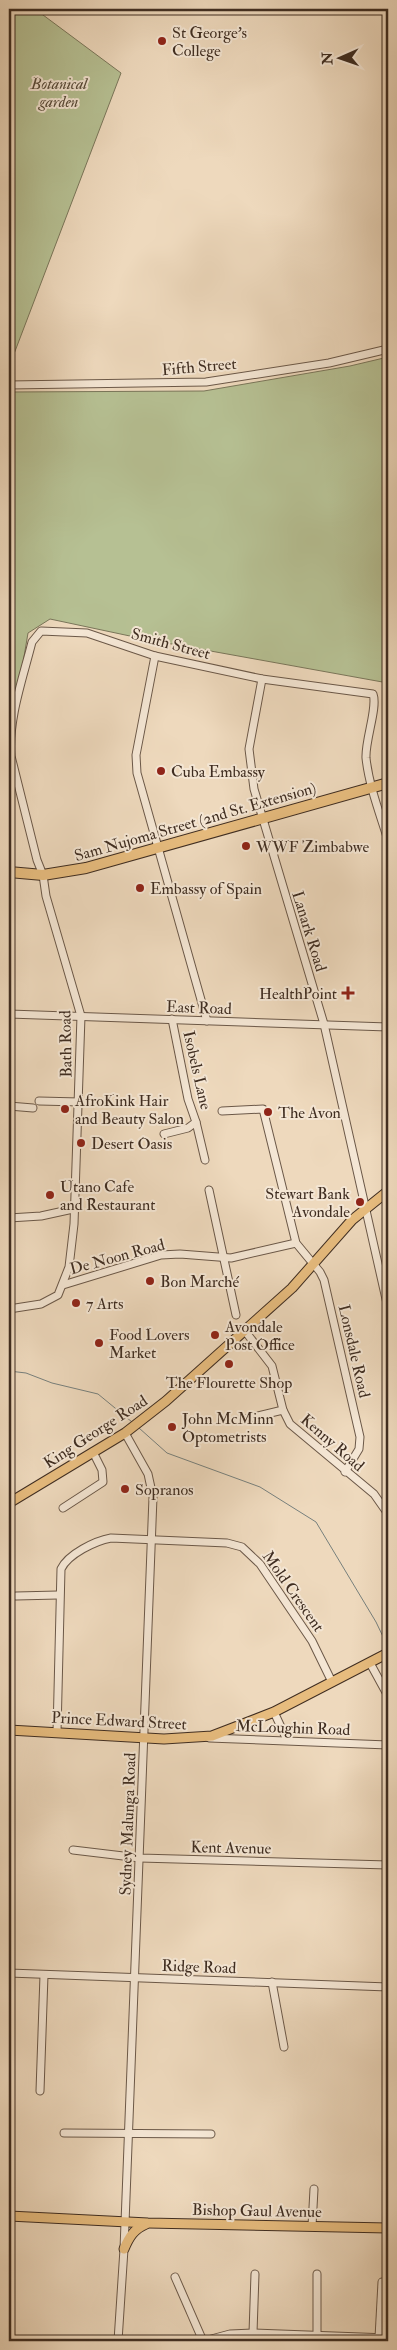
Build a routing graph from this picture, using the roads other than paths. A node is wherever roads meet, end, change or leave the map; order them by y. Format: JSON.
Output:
{"nodes":[{"id":1,"x":388,"y":349,"type":"edge"},
{"id":2,"x":9,"y":385,"type":"edge"},
{"id":3,"x":155,"y":656,"type":"junction"},
{"id":4,"x":262,"y":679,"type":"junction"},
{"id":5,"x":12,"y":715,"type":"edge"},
{"id":6,"x":9,"y":740,"type":"edge"},
{"id":7,"x":388,"y":783,"type":"edge"},
{"id":8,"x":372,"y":788,"type":"junction"},
{"id":9,"x":262,"y":819,"type":"junction"},
{"id":10,"x":388,"y":840,"type":"edge"},
{"id":11,"x":157,"y":849,"type":"junction"},
{"id":12,"x":9,"y":872,"type":"edge"},
{"id":13,"x":43,"y":875,"type":"junction"},
{"id":14,"x":9,"y":1014,"type":"edge"},
{"id":15,"x":81,"y":1016,"type":"junction"},
{"id":16,"x":172,"y":1019,"type":"junction"},
{"id":17,"x":207,"y":1021,"type":"junction"},
{"id":18,"x":324,"y":1024,"type":"junction"},
{"id":19,"x":388,"y":1027,"type":"edge"},
{"id":20,"x":39,"y":1101,"type":"dead end"},
{"id":21,"x":80,"y":1102,"type":"junction"},
{"id":22,"x":9,"y":1106,"type":"edge"},
{"id":23,"x":33,"y":1108,"type":"dead end"},
{"id":24,"x":222,"y":1111,"type":"dead end"},
{"id":25,"x":196,"y":1122,"type":"junction"},
{"id":26,"x":164,"y":1134,"type":"dead end"},
{"id":27,"x":205,"y":1160,"type":"dead end"},
{"id":28,"x":209,"y":1190,"type":"dead end"},
{"id":29,"x":388,"y":1191,"type":"edge"},
{"id":30,"x":365,"y":1208,"type":"junction"},
{"id":31,"x":73,"y":1209,"type":"junction"},
{"id":32,"x":9,"y":1218,"type":"edge"},
{"id":33,"x":296,"y":1243,"type":"junction"},
{"id":34,"x":224,"y":1258,"type":"junction"},
{"id":35,"x":314,"y":1264,"type":"junction"},
{"id":36,"x":63,"y":1285,"type":"junction"},
{"id":37,"x":388,"y":1308,"type":"edge"},
{"id":38,"x":9,"y":1309,"type":"edge"},
{"id":39,"x":236,"y":1315,"type":"dead end"},
{"id":40,"x":245,"y":1331,"type":"junction"},
{"id":41,"x":283,"y":1410,"type":"junction"},
{"id":42,"x":236,"y":1421,"type":"dead end"},
{"id":43,"x":125,"y":1433,"type":"junction"},
{"id":44,"x":93,"y":1452,"type":"junction"},
{"id":45,"x":345,"y":1472,"type":"junction"},
{"id":46,"x":9,"y":1503,"type":"edge"},
{"id":47,"x":63,"y":1508,"type":"dead end"},
{"id":48,"x":388,"y":1514,"type":"edge"},
{"id":49,"x":152,"y":1539,"type":"junction"},
{"id":50,"x":58,"y":1595,"type":"junction"},
{"id":51,"x":16,"y":1596,"type":"dead end"},
{"id":52,"x":387,"y":1654,"type":"edge"},
{"id":53,"x":370,"y":1663,"type":"junction"},
{"id":54,"x":332,"y":1682,"type":"junction"},
{"id":55,"x":388,"y":1696,"type":"edge"},
{"id":56,"x":274,"y":1712,"type":"junction"},
{"id":57,"x":9,"y":1730,"type":"edge"},
{"id":58,"x":57,"y":1732,"type":"junction"},
{"id":59,"x":145,"y":1738,"type":"junction"},
{"id":60,"x":196,"y":1738,"type":"junction"},
{"id":61,"x":287,"y":1740,"type":"junction"},
{"id":62,"x":388,"y":1745,"type":"edge"},
{"id":63,"x":72,"y":1850,"type":"dead end"},
{"id":64,"x":140,"y":1858,"type":"junction"},
{"id":65,"x":388,"y":1864,"type":"edge"},
{"id":66,"x":9,"y":1974,"type":"edge"},
{"id":67,"x":44,"y":1975,"type":"junction"},
{"id":68,"x":135,"y":1978,"type":"junction"},
{"id":69,"x":272,"y":1982,"type":"junction"},
{"id":70,"x":388,"y":1987,"type":"edge"},
{"id":71,"x":284,"y":2047,"type":"dead end"},
{"id":72,"x":40,"y":2091,"type":"dead end"},
{"id":73,"x":64,"y":2133,"type":"dead end"},
{"id":74,"x":128,"y":2134,"type":"junction"},
{"id":75,"x":211,"y":2134,"type":"dead end"},
{"id":76,"x":314,"y":2190,"type":"dead end"},
{"id":77,"x":9,"y":2216,"type":"edge"},
{"id":78,"x":124,"y":2222,"type":"junction"},
{"id":79,"x":148,"y":2223,"type":"junction"},
{"id":80,"x":312,"y":2226,"type":"junction"},
{"id":81,"x":388,"y":2228,"type":"edge"},
{"id":82,"x":124,"y":2249,"type":"junction"},
{"id":83,"x":255,"y":2274,"type":"dead end"},
{"id":84,"x":317,"y":2274,"type":"dead end"},
{"id":85,"x":175,"y":2277,"type":"dead end"},
{"id":86,"x":382,"y":2282,"type":"dead end"},
{"id":87,"x":253,"y":2333,"type":"junction"},
{"id":88,"x":316,"y":2336,"type":"junction"},
{"id":89,"x":379,"y":2338,"type":"junction"},
{"id":90,"x":388,"y":2338,"type":"edge"},
{"id":91,"x":118,"y":2341,"type":"edge"},
{"id":92,"x":204,"y":2341,"type":"edge"}],
"edges":[{"from":1,"to":2,"type":"street","name":"Fifth Street"},
{"from":3,"to":4,"type":"street","name":"Smith Street"},
{"from":3,"to":5,"type":"street","name":"Smith Street"},
{"from":3,"to":11,"type":"street"},
{"from":4,"to":8,"type":"street","name":"Smith Street"},
{"from":4,"to":9,"type":"street","name":"Lanark Road"},
{"from":5,"to":6,"type":"street","name":"Bath Road"},
{"from":6,"to":13,"type":"street","name":"Bath Road"},
{"from":7,"to":8,"type":"highway","name":"Sam Nujoma Street (2nd St. Extension)"},
{"from":8,"to":9,"type":"highway","name":"Sam Nujoma Street (2nd St. Extension)"},
{"from":8,"to":10,"type":"street"},
{"from":9,"to":11,"type":"highway","name":"Sam Nujoma Street (2nd St. Extension)"},
{"from":9,"to":18,"type":"street","name":"Lanark Road"},
{"from":11,"to":13,"type":"highway","name":"Sam Nujoma Street (2nd St. Extension)"},
{"from":11,"to":17,"type":"street"},
{"from":12,"to":13,"type":"highway","name":"Sam Nujoma Street (2nd St. Extension)"},
{"from":13,"to":15,"type":"street","name":"Bath Road"},
{"from":14,"to":15,"type":"street","name":"East Road"},
{"from":15,"to":16,"type":"street","name":"East Road"},
{"from":15,"to":21,"type":"street","name":"Bath Road"},
{"from":16,"to":17,"type":"street","name":"East Road"},
{"from":16,"to":25,"type":"street","name":"Isobels Lane"},
{"from":17,"to":18,"type":"street","name":"East Road"},
{"from":18,"to":19,"type":"street","name":"East Road"},
{"from":18,"to":30,"type":"street","name":"Lanark Road"},
{"from":20,"to":21,"type":"street"},
{"from":21,"to":31,"type":"street","name":"Bath Road"},
{"from":22,"to":23,"type":"street"},
{"from":24,"to":33,"type":"street"},
{"from":25,"to":26,"type":"street","name":"Isobels Lane"},
{"from":25,"to":27,"type":"street"},
{"from":28,"to":34,"type":"street"},
{"from":29,"to":30,"type":"main road","name":"King George Road"},
{"from":30,"to":35,"type":"main road","name":"King George Road"},
{"from":30,"to":37,"type":"street","name":"Lanark Road"},
{"from":31,"to":32,"type":"street"},
{"from":31,"to":36,"type":"street","name":"Bath Road"},
{"from":33,"to":34,"type":"street","name":"De Noon Road"},
{"from":33,"to":35,"type":"street","name":"Lonsdale Road"},
{"from":34,"to":36,"type":"street","name":"De Noon Road"},
{"from":34,"to":39,"type":"street"},
{"from":35,"to":40,"type":"main road","name":"King George Road"},
{"from":35,"to":45,"type":"street","name":"Lonsdale Road"},
{"from":36,"to":38,"type":"street","name":"Bath Road"},
{"from":40,"to":41,"type":"street","name":"Kenny Road"},
{"from":40,"to":43,"type":"main road","name":"King George Road"},
{"from":41,"to":42,"type":"street"},
{"from":41,"to":45,"type":"street","name":"Kenny Road"},
{"from":43,"to":44,"type":"main road","name":"King George Road"},
{"from":43,"to":49,"type":"street","name":"Sydney Malunga Road"},
{"from":44,"to":46,"type":"main road","name":"King George Road"},
{"from":44,"to":47,"type":"street"},
{"from":45,"to":48,"type":"street","name":"Kenny Road"},
{"from":49,"to":50,"type":"street","name":"Mold Crescent"},
{"from":49,"to":54,"type":"street","name":"Mold Crescent"},
{"from":49,"to":59,"type":"street","name":"Sydney Malunga Road"},
{"from":50,"to":51,"type":"street"},
{"from":50,"to":58,"type":"street","name":"Mold Crescent"},
{"from":52,"to":53,"type":"main road","name":"Prince Edward Street"},
{"from":53,"to":54,"type":"main road","name":"Prince Edward Street"},
{"from":53,"to":55,"type":"street"},
{"from":54,"to":56,"type":"main road","name":"Prince Edward Street"},
{"from":56,"to":60,"type":"main road","name":"Prince Edward Street"},
{"from":56,"to":61,"type":"street"},
{"from":57,"to":58,"type":"main road","name":"Prince Edward Street"},
{"from":58,"to":59,"type":"main road","name":"Prince Edward Street"},
{"from":59,"to":60,"type":"main road","name":"Prince Edward Street"},
{"from":59,"to":64,"type":"street","name":"Sydney Malunga Road"},
{"from":60,"to":61,"type":"street","name":"McLoughin Road"},
{"from":61,"to":62,"type":"street","name":"McLoughin Road"},
{"from":63,"to":64,"type":"street","name":"Kent Avenue"},
{"from":64,"to":65,"type":"street","name":"Kent Avenue"},
{"from":64,"to":68,"type":"street","name":"Sydney Malunga Road"},
{"from":66,"to":67,"type":"street","name":"Ridge Road"},
{"from":67,"to":68,"type":"street","name":"Ridge Road"},
{"from":67,"to":72,"type":"street"},
{"from":68,"to":69,"type":"street","name":"Ridge Road"},
{"from":68,"to":74,"type":"street","name":"Sydney Malunga Road"},
{"from":69,"to":70,"type":"street","name":"Ridge Road"},
{"from":69,"to":71,"type":"street"},
{"from":73,"to":74,"type":"street"},
{"from":74,"to":75,"type":"street"},
{"from":74,"to":78,"type":"street","name":"Sydney Malunga Road"},
{"from":76,"to":80,"type":"street"},
{"from":77,"to":78,"type":"main road","name":"Bishop Gaul Avenue"},
{"from":78,"to":79,"type":"main road","name":"Bishop Gaul Avenue"},
{"from":78,"to":82,"type":"street","name":"Sydney Malunga Road"},
{"from":79,"to":80,"type":"main road","name":"Bishop Gaul Avenue"},
{"from":79,"to":82,"type":"main road"},
{"from":80,"to":81,"type":"main road","name":"Bishop Gaul Avenue"},
{"from":82,"to":91,"type":"street","name":"Sydney Malunga Road"},
{"from":83,"to":87,"type":"street"},
{"from":84,"to":88,"type":"street"},
{"from":85,"to":92,"type":"street"},
{"from":86,"to":89,"type":"street"},
{"from":87,"to":88,"type":"street"},
{"from":87,"to":92,"type":"street"},
{"from":88,"to":89,"type":"street"},
{"from":89,"to":90,"type":"street"}]}
